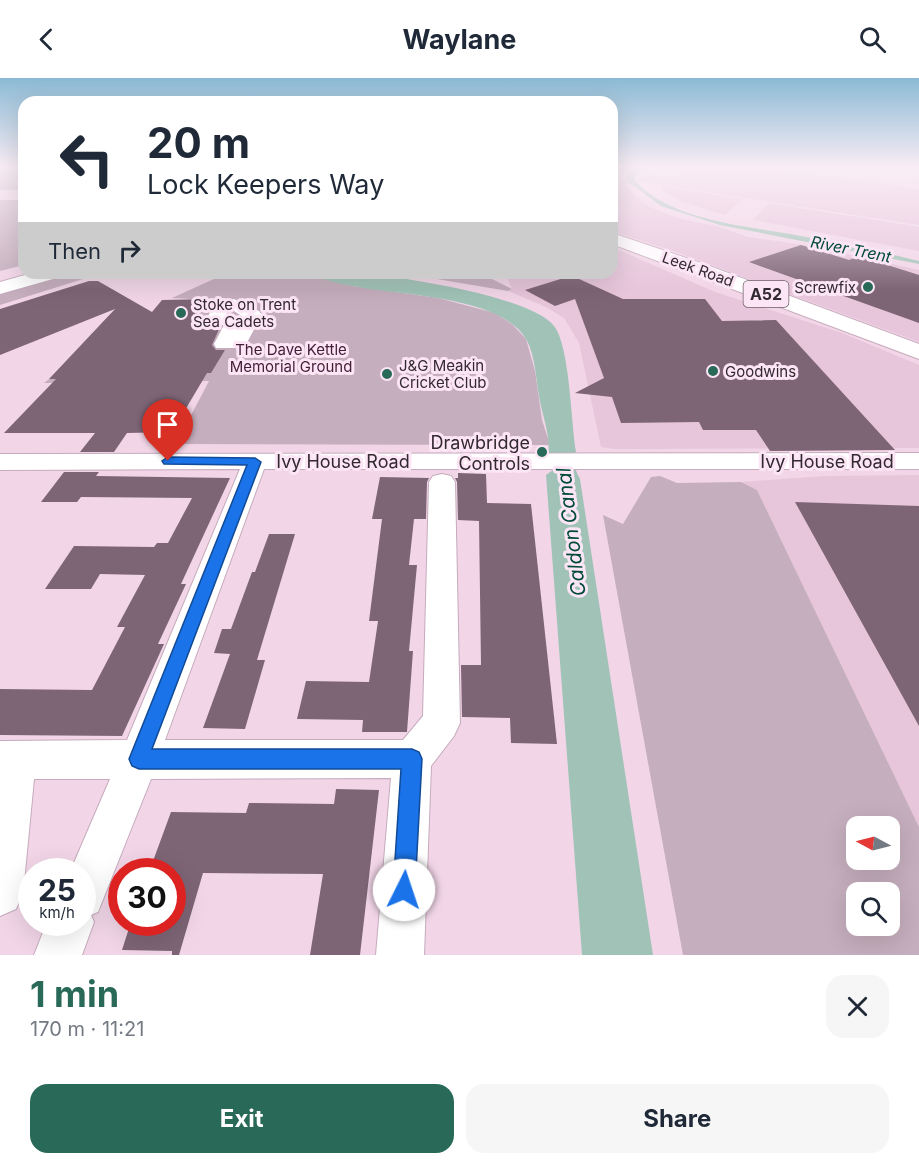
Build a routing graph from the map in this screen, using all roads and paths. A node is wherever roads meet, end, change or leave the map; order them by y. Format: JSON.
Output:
{"nodes":[{"id":1,"x":618,"y":240,"type":"edge"},
{"id":2,"x":18,"y":274,"type":"edge"},
{"id":3,"x":0,"y":278,"type":"edge"},
{"id":4,"x":32,"y":279,"type":"edge"},
{"id":5,"x":0,"y":288,"type":"edge"},
{"id":6,"x":919,"y":352,"type":"edge"},
{"id":7,"x":919,"y":461,"type":"edge"},
{"id":8,"x":0,"y":462,"type":"edge"},
{"id":9,"x":255,"y":462,"type":"junction"},
{"id":10,"x":442,"y":482,"type":"dead end"},
{"id":11,"x":139,"y":759,"type":"junction"},
{"id":12,"x":412,"y":759,"type":"junction"},
{"id":13,"x":8,"y":760,"type":"edge"},
{"id":14,"x":96,"y":862,"type":"edge"},
{"id":15,"x":0,"y":893,"type":"edge"},
{"id":16,"x":65,"y":936,"type":"edge"},
{"id":17,"x":58,"y":955,"type":"edge"},
{"id":18,"x":400,"y":955,"type":"edge"}],
"edges":[{"from":1,"to":6,"type":"main road","name":"Leek Road","number":"A52"},
{"from":2,"to":3,"type":"main road"},
{"from":4,"to":5,"type":"main road"},
{"from":7,"to":9,"type":"street","name":"Ivy House Road"},
{"from":8,"to":9,"type":"street","name":"Ivy House Road"},
{"from":9,"to":11,"type":"street"},
{"from":10,"to":12,"type":"street"},
{"from":11,"to":12,"type":"street"},
{"from":11,"to":13,"type":"street"},
{"from":11,"to":14,"type":"street"},
{"from":12,"to":18,"type":"street"},
{"from":13,"to":15,"type":"street"},
{"from":16,"to":17,"type":"street"}]}
